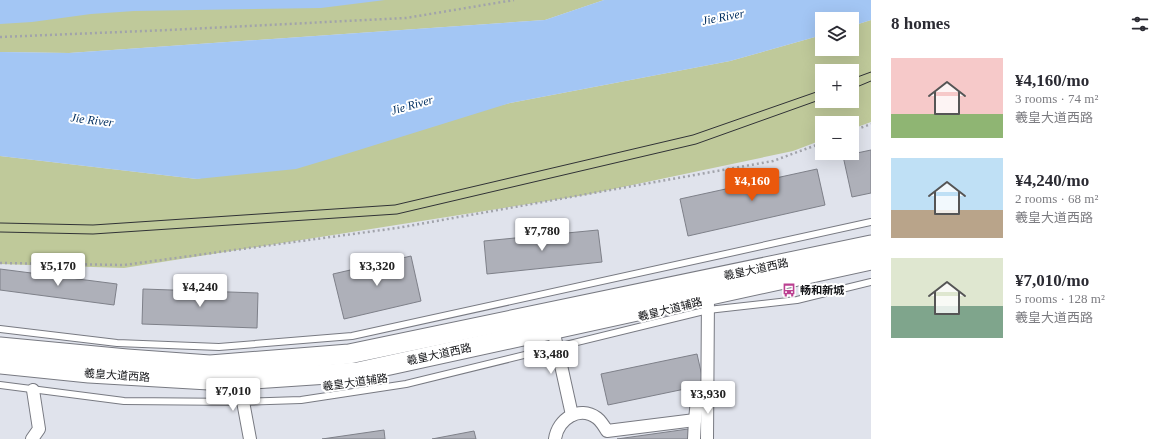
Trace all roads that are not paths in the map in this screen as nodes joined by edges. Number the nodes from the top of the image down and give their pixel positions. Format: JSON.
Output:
{"nodes":[{"id":1,"x":871,"y":222,"type":"edge"},
{"id":2,"x":871,"y":245,"type":"edge"},
{"id":3,"x":871,"y":260,"type":"edge"},
{"id":4,"x":871,"y":282,"type":"edge"},
{"id":5,"x":708,"y":303,"type":"junction"},
{"id":6,"x":0,"y":329,"type":"edge"},
{"id":7,"x":555,"y":338,"type":"junction"},
{"id":8,"x":0,"y":347,"type":"edge"},
{"id":9,"x":0,"y":364,"type":"edge"},
{"id":10,"x":239,"y":380,"type":"junction"},
{"id":11,"x":0,"y":385,"type":"edge"},
{"id":12,"x":698,"y":389,"type":"dead end"},
{"id":13,"x":33,"y":390,"type":"junction"},
{"id":14,"x":243,"y":402,"type":"junction"},
{"id":15,"x":572,"y":415,"type":"junction"},
{"id":16,"x":695,"y":420,"type":"junction"},
{"id":17,"x":32,"y":439,"type":"edge"},
{"id":18,"x":250,"y":439,"type":"edge"},
{"id":19,"x":555,"y":439,"type":"edge"},
{"id":20,"x":694,"y":439,"type":"edge"},
{"id":21,"x":707,"y":439,"type":"edge"}],
"edges":[{"from":1,"to":6,"type":"lane"},
{"from":2,"to":8,"type":"main road","name":"羲皇大道西路"},
{"from":3,"to":5,"type":"main road","name":"羲皇大道西路"},
{"from":4,"to":5,"type":"lane","name":"羲皇大道辅路"},
{"from":5,"to":7,"type":"main road","name":"羲皇大道西路"},
{"from":5,"to":21,"type":"street"},
{"from":7,"to":10,"type":"main road","name":"羲皇大道西路"},
{"from":7,"to":14,"type":"lane","name":"羲皇大道辅路"},
{"from":7,"to":15,"type":"street"},
{"from":9,"to":10,"type":"main road","name":"羲皇大道西路"},
{"from":10,"to":14,"type":"street"},
{"from":11,"to":13,"type":"lane","name":"羲皇大道辅路"},
{"from":12,"to":16,"type":"street"},
{"from":13,"to":14,"type":"lane","name":"羲皇大道辅路"},
{"from":13,"to":17,"type":"street"},
{"from":14,"to":18,"type":"street"},
{"from":15,"to":16,"type":"street"},
{"from":15,"to":19,"type":"street"},
{"from":16,"to":20,"type":"street"}]}
